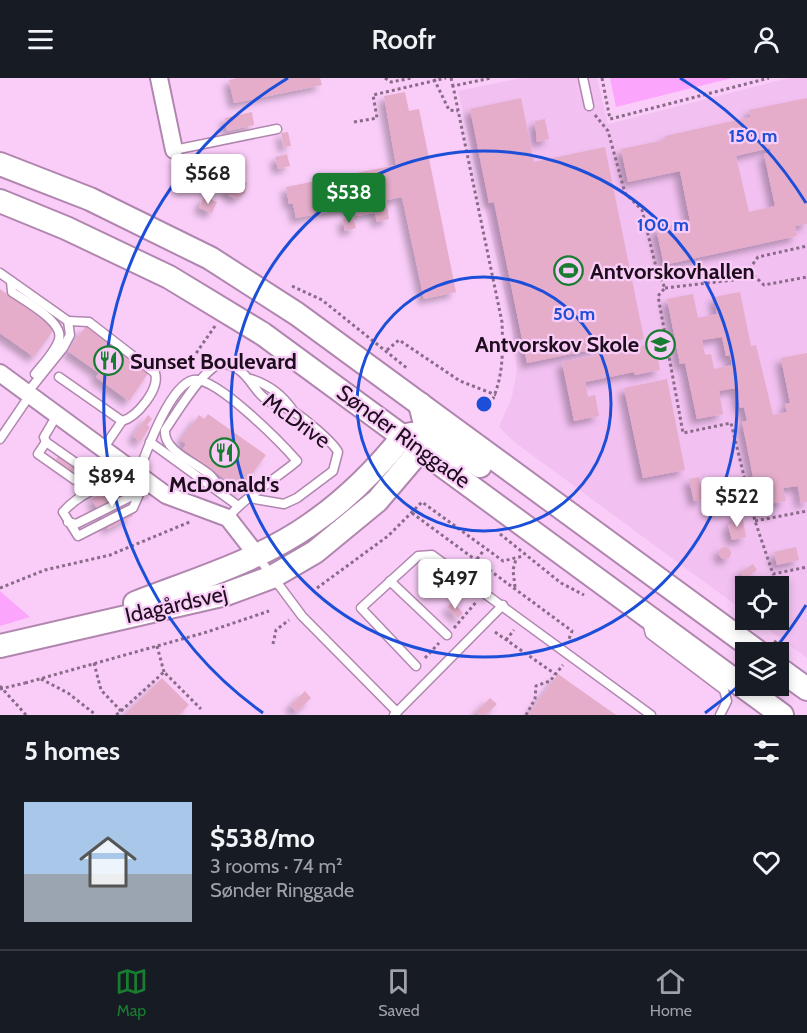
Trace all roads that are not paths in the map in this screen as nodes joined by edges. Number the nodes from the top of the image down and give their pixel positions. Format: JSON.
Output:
{"nodes":[{"id":1,"x":159,"y":78,"type":"edge"},
{"id":2,"x":583,"y":78,"type":"edge"},
{"id":3,"x":589,"y":106,"type":"road end"},
{"id":4,"x":277,"y":129,"type":"dead end"},
{"id":5,"x":174,"y":150,"type":"joint"},
{"id":6,"x":0,"y":164,"type":"edge"},
{"id":7,"x":0,"y":201,"type":"edge"},
{"id":8,"x":0,"y":273,"type":"edge"},
{"id":9,"x":11,"y":281,"type":"junction"},
{"id":10,"x":68,"y":321,"type":"junction"},
{"id":11,"x":0,"y":373,"type":"edge"},
{"id":12,"x":58,"y":376,"type":"dead end"},
{"id":13,"x":196,"y":381,"type":"junction"},
{"id":14,"x":31,"y":391,"type":"junction"},
{"id":15,"x":420,"y":404,"type":"junction"},
{"id":16,"x":57,"y":415,"type":"junction"},
{"id":17,"x":122,"y":421,"type":"junction"},
{"id":18,"x":417,"y":439,"type":"junction"},
{"id":19,"x":0,"y":440,"type":"edge"},
{"id":20,"x":46,"y":442,"type":"junction"},
{"id":21,"x":150,"y":442,"type":"junction"},
{"id":22,"x":108,"y":453,"type":"junction"},
{"id":23,"x":88,"y":472,"type":"junction"},
{"id":24,"x":138,"y":474,"type":"junction"},
{"id":25,"x":147,"y":489,"type":"junction"},
{"id":26,"x":222,"y":493,"type":"junction"},
{"id":27,"x":239,"y":506,"type":"junction"},
{"id":28,"x":68,"y":522,"type":"junction"},
{"id":29,"x":256,"y":554,"type":"junction"},
{"id":30,"x":272,"y":577,"type":"junction"},
{"id":31,"x":390,"y":581,"type":"junction"},
{"id":32,"x":687,"y":601,"type":"junction"},
{"id":33,"x":503,"y":605,"type":"junction"},
{"id":34,"x":645,"y":613,"type":"junction"},
{"id":35,"x":79,"y":626,"type":"junction"},
{"id":36,"x":447,"y":635,"type":"dead end"},
{"id":37,"x":744,"y":642,"type":"edge"},
{"id":38,"x":4,"y":645,"type":"edge"},
{"id":39,"x":416,"y":666,"type":"dead end"},
{"id":40,"x":789,"y":676,"type":"edge"},
{"id":41,"x":807,"y":689,"type":"edge"},
{"id":42,"x":396,"y":714,"type":"edge"},
{"id":43,"x":651,"y":715,"type":"edge"},
{"id":44,"x":720,"y":715,"type":"edge"},
{"id":45,"x":782,"y":715,"type":"edge"}],
"edges":[{"from":1,"to":5,"type":"street"},
{"from":2,"to":3,"type":"lane"},
{"from":4,"to":5,"type":"lane"},
{"from":6,"to":15,"type":"main road","name":"Sønder Ringgade"},
{"from":7,"to":18,"type":"main road","name":"Sønder Ringgade"},
{"from":8,"to":9,"type":"lane"},
{"from":9,"to":10,"type":"lane"},
{"from":9,"to":14,"type":"lane"},
{"from":10,"to":14,"type":"lane"},
{"from":10,"to":17,"type":"lane"},
{"from":11,"to":14,"type":"street"},
{"from":12,"to":17,"type":"lane"},
{"from":13,"to":21,"type":"lane"},
{"from":13,"to":26,"type":"lane","name":"McDrive"},
{"from":13,"to":27,"type":"lane"},
{"from":13,"to":27,"type":"lane","name":"McDrive"},
{"from":14,"to":16,"type":"street"},
{"from":14,"to":19,"type":"lane"},
{"from":15,"to":18,"type":"main road"},
{"from":15,"to":32,"type":"main road","name":"Sønder Ringgade"},
{"from":16,"to":20,"type":"lane"},
{"from":16,"to":22,"type":"street"},
{"from":17,"to":22,"type":"lane"},
{"from":18,"to":29,"type":"main road","name":"Idagårdsvej"},
{"from":18,"to":30,"type":"main road","name":"Idagårdsvej"},
{"from":18,"to":32,"type":"main road"},
{"from":18,"to":34,"type":"main road","name":"Sønder Ringgade"},
{"from":20,"to":23,"type":"lane"},
{"from":20,"to":23,"type":"lane"},
{"from":21,"to":24,"type":"lane"},
{"from":21,"to":26,"type":"lane"},
{"from":22,"to":23,"type":"lane"},
{"from":22,"to":24,"type":"street"},
{"from":24,"to":25,"type":"street"},
{"from":24,"to":28,"type":"lane"},
{"from":25,"to":27,"type":"street"},
{"from":25,"to":28,"type":"lane"},
{"from":25,"to":28,"type":"lane"},
{"from":26,"to":27,"type":"lane"},
{"from":27,"to":29,"type":"street"},
{"from":29,"to":30,"type":"lane"},
{"from":29,"to":35,"type":"main road","name":"Idagårdsvej"},
{"from":30,"to":35,"type":"main road","name":"Idagårdsvej"},
{"from":30,"to":42,"type":"lane"},
{"from":31,"to":33,"type":"lane"},
{"from":31,"to":36,"type":"lane"},
{"from":31,"to":39,"type":"lane"},
{"from":32,"to":37,"type":"main road","name":"Sønder Ringgade"},
{"from":33,"to":42,"type":"lane"},
{"from":33,"to":43,"type":"lane"},
{"from":34,"to":44,"type":"lane"},
{"from":34,"to":45,"type":"main road","name":"Sønder Ringgade"},
{"from":35,"to":38,"type":"main road","name":"Idagårdsvej"},
{"from":40,"to":41,"type":"main road"}]}
